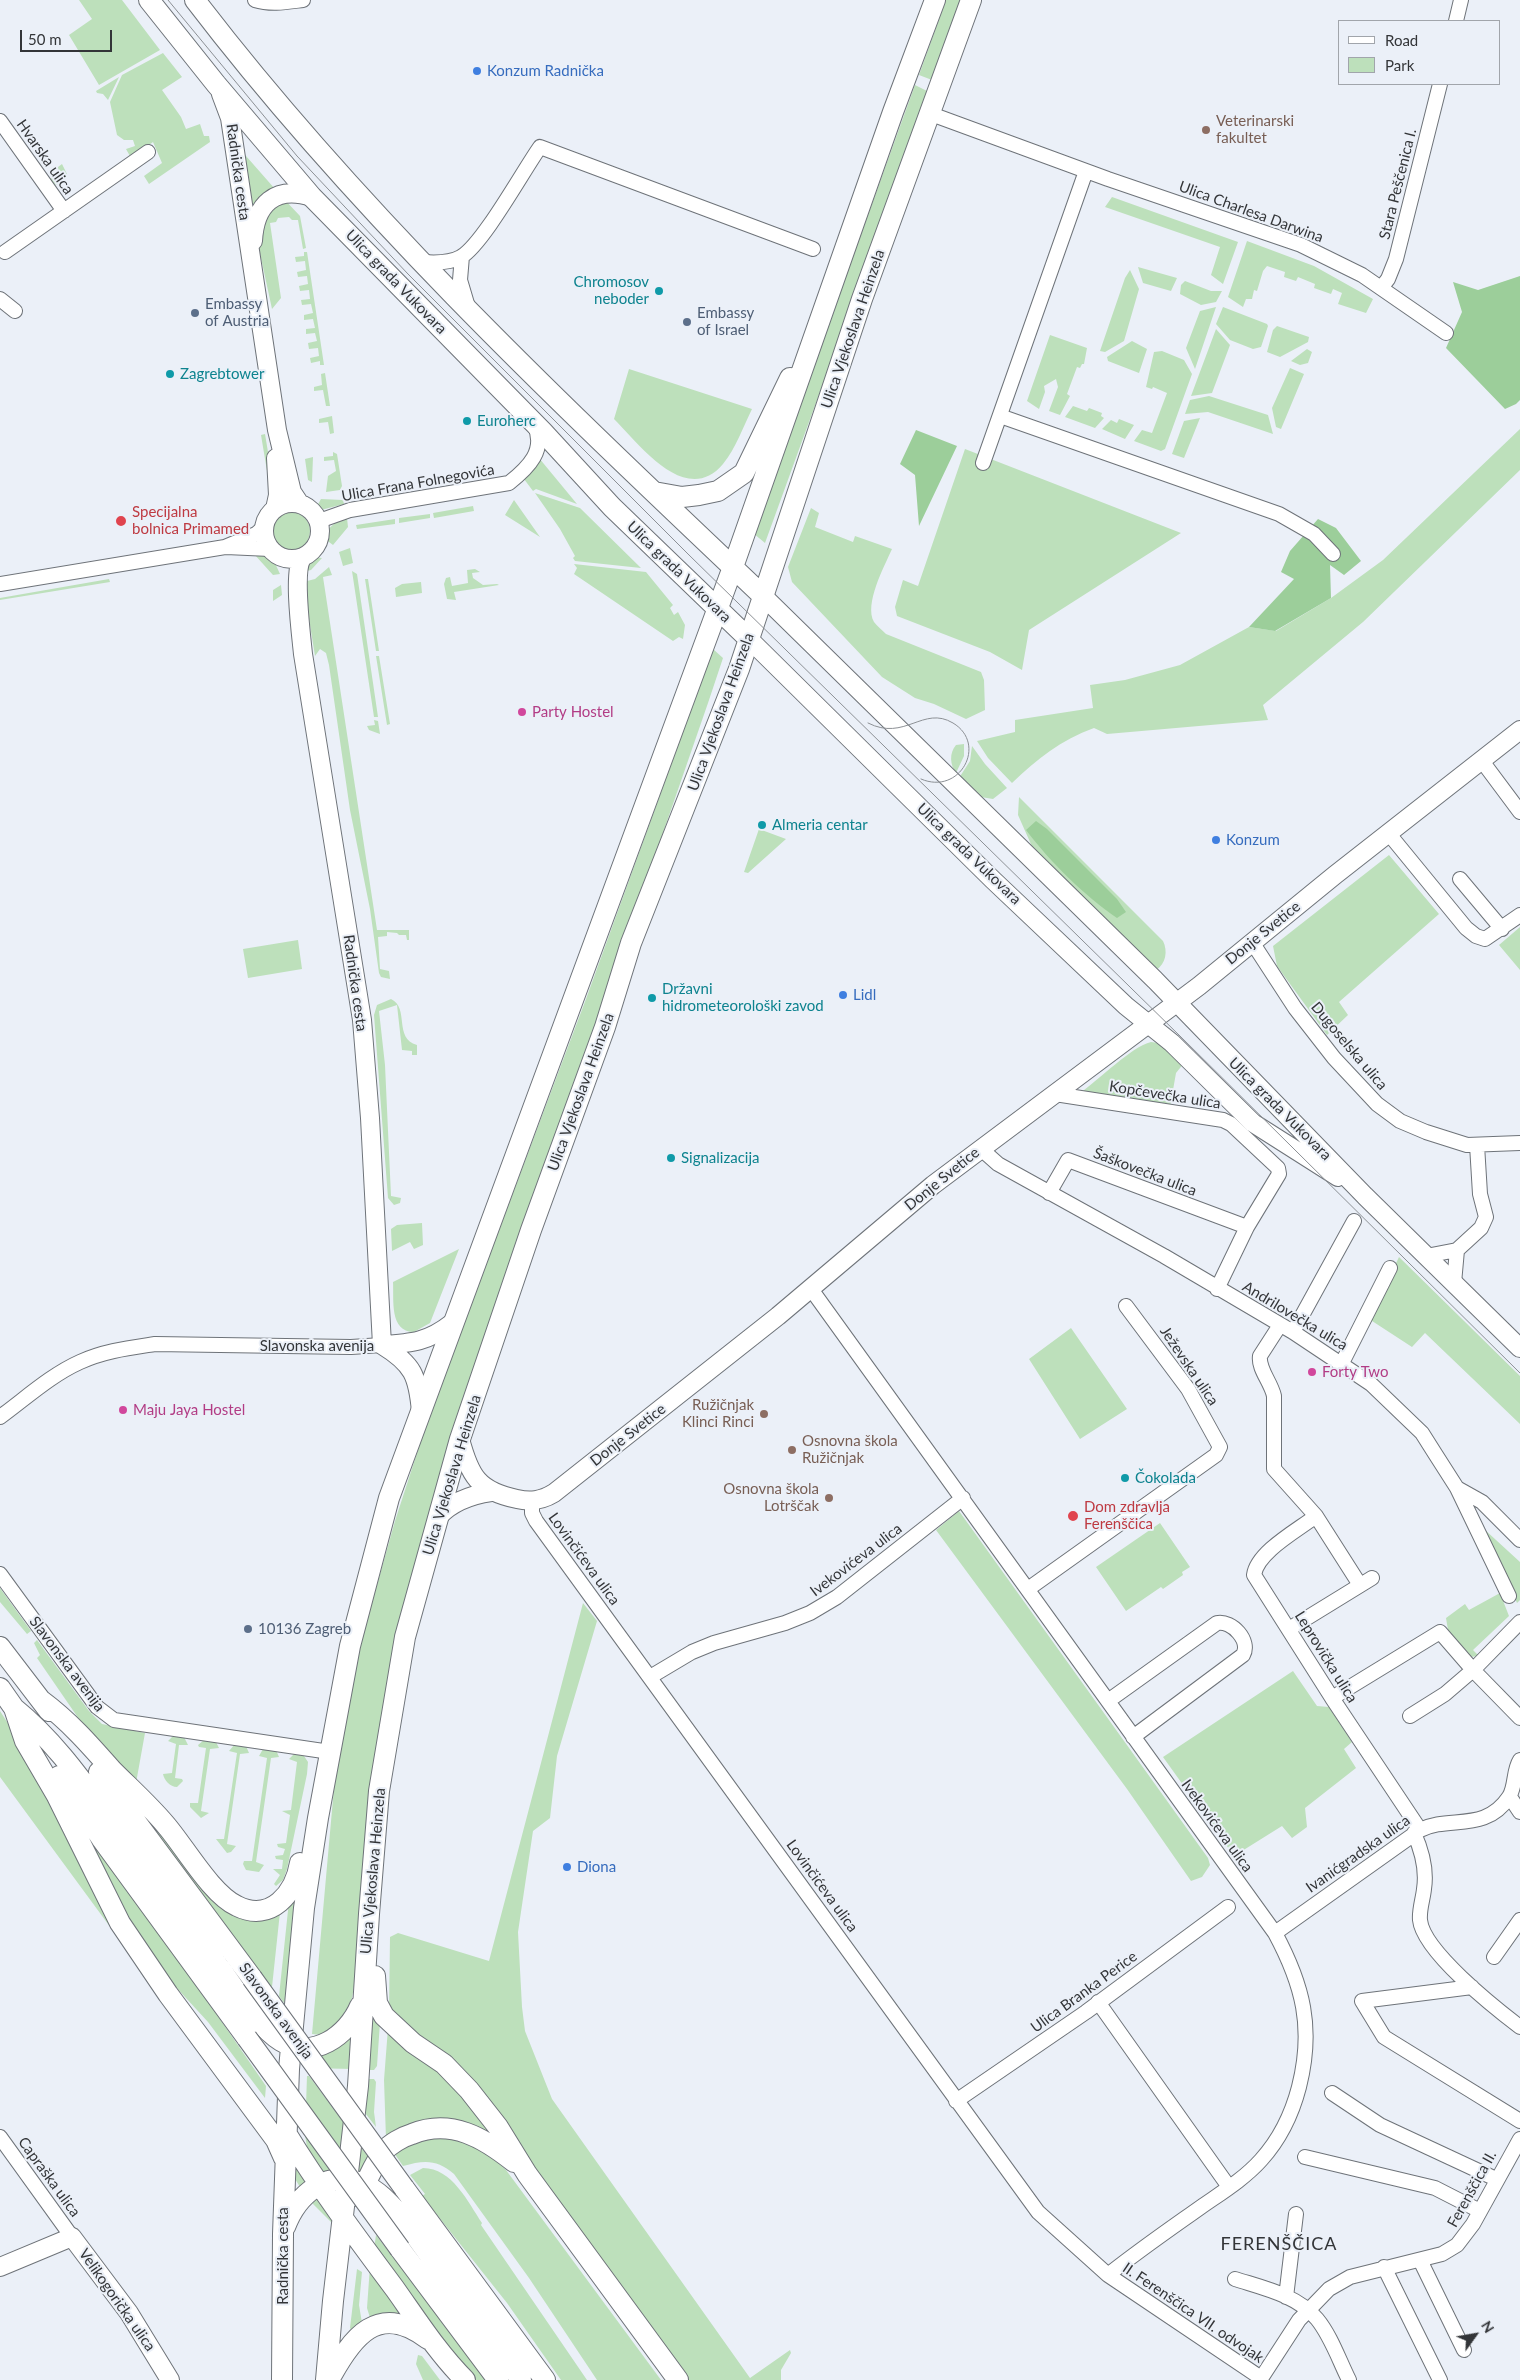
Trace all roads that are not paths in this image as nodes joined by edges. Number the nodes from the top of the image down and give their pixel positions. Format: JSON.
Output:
{"nodes":[{"id":1,"x":149,"y":0,"type":"edge"},
{"id":2,"x":195,"y":0,"type":"edge"},
{"id":3,"x":256,"y":0,"type":"edge"},
{"id":4,"x":303,"y":0,"type":"edge"},
{"id":5,"x":935,"y":0,"type":"edge"},
{"id":6,"x":971,"y":0,"type":"edge"},
{"id":7,"x":1461,"y":0,"type":"edge"},
{"id":8,"x":1456,"y":20,"type":"edge"},
{"id":9,"x":216,"y":84,"type":"junction"},
{"id":10,"x":1440,"y":85,"type":"edge"},
{"id":11,"x":931,"y":114,"type":"junction"},
{"id":12,"x":0,"y":122,"type":"edge"},
{"id":13,"x":148,"y":152,"type":"dead end"},
{"id":14,"x":1086,"y":172,"type":"junction"},
{"id":15,"x":312,"y":196,"type":"junction"},
{"id":16,"x":64,"y":211,"type":"junction"},
{"id":17,"x":813,"y":249,"type":"dead end"},
{"id":18,"x":5,"y":252,"type":"dead end"},
{"id":19,"x":462,"y":256,"type":"junction"},
{"id":20,"x":253,"y":262,"type":"junction"},
{"id":21,"x":423,"y":262,"type":"junction"},
{"id":22,"x":1381,"y":288,"type":"junction"},
{"id":23,"x":0,"y":299,"type":"edge"},
{"id":24,"x":468,"y":308,"type":"junction"},
{"id":25,"x":14,"y":311,"type":"dead end"},
{"id":26,"x":1446,"y":333,"type":"dead end"},
{"id":27,"x":810,"y":350,"type":"junction"},
{"id":28,"x":1000,"y":416,"type":"junction"},
{"id":29,"x":532,"y":421,"type":"junction"},
{"id":30,"x":277,"y":430,"type":"junction"},
{"id":31,"x":983,"y":463,"type":"dead end"},
{"id":32,"x":654,"y":492,"type":"junction"},
{"id":33,"x":300,"y":504,"type":"junction"},
{"id":34,"x":275,"y":509,"type":"junction"},
{"id":35,"x":318,"y":521,"type":"junction"},
{"id":36,"x":264,"y":527,"type":"junction"},
{"id":37,"x":225,"y":547,"type":"junction"},
{"id":38,"x":274,"y":552,"type":"junction"},
{"id":39,"x":1333,"y":554,"type":"dead end"},
{"id":40,"x":302,"y":558,"type":"junction"},
{"id":41,"x":733,"y":567,"type":"junction"},
{"id":42,"x":0,"y":584,"type":"edge"},
{"id":43,"x":762,"y":595,"type":"junction"},
{"id":44,"x":717,"y":609,"type":"junction"},
{"id":45,"x":299,"y":623,"type":"junction"},
{"id":46,"x":748,"y":638,"type":"junction"},
{"id":47,"x":1520,"y":730,"type":"edge"},
{"id":48,"x":1482,"y":762,"type":"junction"},
{"id":49,"x":1520,"y":812,"type":"edge"},
{"id":50,"x":1388,"y":834,"type":"junction"},
{"id":51,"x":1460,"y":879,"type":"dead end"},
{"id":52,"x":1520,"y":915,"type":"edge"},
{"id":53,"x":1502,"y":929,"type":"junction"},
{"id":54,"x":1252,"y":942,"type":"junction"},
{"id":55,"x":1175,"y":1003,"type":"junction"},
{"id":56,"x":1148,"y":1024,"type":"junction"},
{"id":57,"x":1055,"y":1094,"type":"junction"},
{"id":58,"x":1520,"y":1143,"type":"edge"},
{"id":59,"x":1477,"y":1145,"type":"junction"},
{"id":60,"x":980,"y":1148,"type":"junction"},
{"id":61,"x":1049,"y":1193,"type":"junction"},
{"id":62,"x":1365,"y":1196,"type":"junction"},
{"id":63,"x":1354,"y":1221,"type":"dead end"},
{"id":64,"x":1247,"y":1227,"type":"junction"},
{"id":65,"x":1458,"y":1250,"type":"junction"},
{"id":66,"x":1426,"y":1256,"type":"junction"},
{"id":67,"x":1390,"y":1268,"type":"dead end"},
{"id":68,"x":1454,"y":1284,"type":"junction"},
{"id":69,"x":811,"y":1289,"type":"junction"},
{"id":70,"x":1217,"y":1289,"type":"junction"},
{"id":71,"x":1126,"y":1306,"type":"dead end"},
{"id":72,"x":452,"y":1323,"type":"junction"},
{"id":73,"x":1280,"y":1325,"type":"junction"},
{"id":74,"x":1293,"y":1332,"type":"junction"},
{"id":75,"x":382,"y":1345,"type":"junction"},
{"id":76,"x":1520,"y":1348,"type":"edge"},
{"id":77,"x":1342,"y":1364,"type":"junction"},
{"id":78,"x":421,"y":1413,"type":"junction"},
{"id":79,"x":0,"y":1417,"type":"edge"},
{"id":80,"x":460,"y":1440,"type":"junction"},
{"id":81,"x":1457,"y":1488,"type":"junction"},
{"id":82,"x":491,"y":1492,"type":"junction"},
{"id":83,"x":963,"y":1498,"type":"junction"},
{"id":84,"x":532,"y":1501,"type":"junction"},
{"id":85,"x":439,"y":1516,"type":"junction"},
{"id":86,"x":1316,"y":1516,"type":"junction"},
{"id":87,"x":1520,"y":1540,"type":"edge"},
{"id":88,"x":0,"y":1574,"type":"edge"},
{"id":89,"x":1028,"y":1589,"type":"junction"},
{"id":90,"x":1509,"y":1596,"type":"dead end"},
{"id":91,"x":1520,"y":1622,"type":"edge"},
{"id":92,"x":1289,"y":1629,"type":"junction"},
{"id":93,"x":0,"y":1647,"type":"edge"},
{"id":94,"x":1473,"y":1670,"type":"junction"},
{"id":95,"x":650,"y":1676,"type":"junction"},
{"id":96,"x":0,"y":1688,"type":"edge"},
{"id":97,"x":1332,"y":1698,"type":"junction"},
{"id":98,"x":1108,"y":1700,"type":"junction"},
{"id":99,"x":42,"y":1701,"type":"junction"},
{"id":100,"x":14,"y":1708,"type":"junction"},
{"id":101,"x":1410,"y":1716,"type":"dead end"},
{"id":102,"x":1520,"y":1718,"type":"edge"},
{"id":103,"x":1133,"y":1737,"type":"junction"},
{"id":104,"x":330,"y":1752,"type":"junction"},
{"id":105,"x":1520,"y":1760,"type":"edge"},
{"id":106,"x":1510,"y":1797,"type":"junction"},
{"id":107,"x":1520,"y":1812,"type":"edge"},
{"id":108,"x":318,"y":1818,"type":"junction"},
{"id":109,"x":1417,"y":1832,"type":"junction"},
{"id":110,"x":1228,"y":1907,"type":"dead end"},
{"id":111,"x":369,"y":1914,"type":"junction"},
{"id":112,"x":1520,"y":1920,"type":"edge"},
{"id":113,"x":1275,"y":1933,"type":"junction"},
{"id":114,"x":1494,"y":1957,"type":"dead end"},
{"id":115,"x":1472,"y":1986,"type":"junction"},
{"id":116,"x":364,"y":1990,"type":"junction"},
{"id":117,"x":1098,"y":2002,"type":"junction"},
{"id":118,"x":1520,"y":2027,"type":"edge"},
{"id":119,"x":291,"y":2046,"type":"junction"},
{"id":120,"x":1332,"y":2093,"type":"dead end"},
{"id":121,"x":956,"y":2101,"type":"junction"},
{"id":122,"x":1520,"y":2120,"type":"edge"},
{"id":123,"x":286,"y":2133,"type":"junction"},
{"id":124,"x":0,"y":2137,"type":"edge"},
{"id":125,"x":1520,"y":2138,"type":"edge"},
{"id":126,"x":1305,"y":2156,"type":"dead end"},
{"id":127,"x":285,"y":2163,"type":"junction"},
{"id":128,"x":527,"y":2174,"type":"junction"},
{"id":129,"x":1496,"y":2179,"type":"junction"},
{"id":130,"x":357,"y":2182,"type":"junction"},
{"id":131,"x":318,"y":2184,"type":"junction"},
{"id":132,"x":1230,"y":2187,"type":"junction"},
{"id":133,"x":1480,"y":2211,"type":"junction"},
{"id":134,"x":1296,"y":2214,"type":"dead end"},
{"id":135,"x":344,"y":2215,"type":"junction"},
{"id":136,"x":283,"y":2234,"type":"junction"},
{"id":137,"x":72,"y":2237,"type":"junction"},
{"id":138,"x":1420,"y":2260,"type":"junction"},
{"id":139,"x":0,"y":2267,"type":"edge"},
{"id":140,"x":1384,"y":2267,"type":"junction"},
{"id":141,"x":1108,"y":2275,"type":"junction"},
{"id":142,"x":1235,"y":2279,"type":"dead end"},
{"id":143,"x":1286,"y":2297,"type":"junction"},
{"id":144,"x":1308,"y":2310,"type":"junction"},
{"id":145,"x":438,"y":2348,"type":"junction"},
{"id":146,"x":1464,"y":2350,"type":"dead end"},
{"id":147,"x":662,"y":2360,"type":"junction"},
{"id":148,"x":532,"y":2361,"type":"junction"},
{"id":149,"x":1260,"y":2379,"type":"edge"},
{"id":150,"x":170,"y":2380,"type":"edge"},
{"id":151,"x":282,"y":2380,"type":"edge"},
{"id":152,"x":328,"y":2380,"type":"edge"},
{"id":153,"x":464,"y":2380,"type":"edge"},
{"id":154,"x":498,"y":2380,"type":"edge"},
{"id":155,"x":521,"y":2380,"type":"edge"},
{"id":156,"x":545,"y":2380,"type":"edge"},
{"id":157,"x":555,"y":2380,"type":"edge"},
{"id":158,"x":670,"y":2380,"type":"edge"},
{"id":159,"x":678,"y":2380,"type":"edge"},
{"id":160,"x":1349,"y":2380,"type":"edge"},
{"id":161,"x":1440,"y":2380,"type":"edge"}],
"edges":[{"from":1,"to":9,"type":"main road","name":"Ulica grada Vukovara"},
{"from":2,"to":21,"type":"main road","name":"Ulica grada Vukovara"},
{"from":3,"to":4,"type":"street"},
{"from":5,"to":27,"type":"main road"},
{"from":6,"to":11,"type":"main road","name":"Ulica Vjekoslava Heinzela"},
{"from":7,"to":8,"type":"street"},
{"from":9,"to":15,"type":"main road","name":"Ulica grada Vukovara"},
{"from":9,"to":20,"type":"street","name":"Radnička cesta"},
{"from":10,"to":22,"type":"street","name":"Stara Peščenica I."},
{"from":11,"to":14,"type":"street","name":"Ulica Charlesa Darwina"},
{"from":11,"to":43,"type":"main road","name":"Ulica Vjekoslava Heinzela"},
{"from":12,"to":16,"type":"street","name":"Hvarska ulica"},
{"from":13,"to":16,"type":"street","name":"Hvarska ulica"},
{"from":14,"to":22,"type":"street","name":"Ulica Charlesa Darwina"},
{"from":14,"to":28,"type":"street"},
{"from":15,"to":20,"type":"street","name":"Radnička cesta"},
{"from":15,"to":29,"type":"main road","name":"Ulica grada Vukovara"},
{"from":16,"to":18,"type":"street","name":"Hvarska ulica"},
{"from":17,"to":19,"type":"street"},
{"from":19,"to":21,"type":"street"},
{"from":19,"to":24,"type":"street","name":"Ulica grada Vukovara"},
{"from":20,"to":30,"type":"street","name":"Radnička cesta"},
{"from":21,"to":24,"type":"main road","name":"Ulica grada Vukovara"},
{"from":22,"to":26,"type":"street","name":"Ulica Charlesa Darwina"},
{"from":23,"to":25,"type":"street"},
{"from":24,"to":32,"type":"main road","name":"Ulica grada Vukovara"},
{"from":27,"to":32,"type":"main road"},
{"from":27,"to":41,"type":"main road"},
{"from":28,"to":31,"type":"street"},
{"from":28,"to":39,"type":"street"},
{"from":29,"to":35,"type":"street","name":"Ulica Frana Folnegovića"},
{"from":29,"to":44,"type":"main road","name":"Ulica grada Vukovara"},
{"from":30,"to":33,"type":"street","name":"Radnička cesta"},
{"from":30,"to":34,"type":"street","name":"Radnička cesta"},
{"from":32,"to":41,"type":"main road","name":"Ulica grada Vukovara"},
{"from":33,"to":34,"type":"street"},
{"from":33,"to":35,"type":"street"},
{"from":34,"to":36,"type":"street"},
{"from":35,"to":40,"type":"street"},
{"from":36,"to":37,"type":"street"},
{"from":36,"to":38,"type":"street"},
{"from":37,"to":38,"type":"street"},
{"from":37,"to":42,"type":"street"},
{"from":38,"to":40,"type":"street"},
{"from":38,"to":45,"type":"street","name":"Radnička cesta"},
{"from":40,"to":45,"type":"street","name":"Radnička cesta"},
{"from":41,"to":43,"type":"main road","name":"Ulica grada Vukovara"},
{"from":41,"to":44,"type":"main road"},
{"from":43,"to":46,"type":"main road","name":"Ulica Vjekoslava Heinzela"},
{"from":43,"to":55,"type":"street","name":"Ulica grada Vukovara"},
{"from":44,"to":46,"type":"main road","name":"Ulica grada Vukovara"},
{"from":44,"to":72,"type":"main road"},
{"from":45,"to":75,"type":"street","name":"Radnička cesta"},
{"from":46,"to":56,"type":"street","name":"Ulica grada Vukovara"},
{"from":46,"to":80,"type":"main road","name":"Ulica Vjekoslava Heinzela"},
{"from":47,"to":48,"type":"street","name":"Donje Svetice"},
{"from":48,"to":49,"type":"street"},
{"from":48,"to":50,"type":"street","name":"Donje Svetice"},
{"from":50,"to":53,"type":"street"},
{"from":50,"to":54,"type":"street","name":"Donje Svetice"},
{"from":51,"to":53,"type":"street"},
{"from":52,"to":53,"type":"street"},
{"from":54,"to":55,"type":"street","name":"Donje Svetice"},
{"from":54,"to":59,"type":"street","name":"Dugoselska ulica"},
{"from":55,"to":56,"type":"street","name":"Donje Svetice"},
{"from":55,"to":62,"type":"street","name":"Ulica grada Vukovara"},
{"from":56,"to":57,"type":"street","name":"Donje Svetice"},
{"from":56,"to":62,"type":"street","name":"Ulica grada Vukovara"},
{"from":57,"to":60,"type":"street","name":"Donje Svetice"},
{"from":57,"to":64,"type":"street","name":"Kopčevečka ulica"},
{"from":58,"to":59,"type":"street","name":"Dugoselska ulica"},
{"from":59,"to":65,"type":"street"},
{"from":60,"to":61,"type":"street","name":"Andrilovečka ulica"},
{"from":60,"to":69,"type":"street","name":"Donje Svetice"},
{"from":61,"to":64,"type":"street","name":"Šaškovečka ulica"},
{"from":61,"to":70,"type":"street","name":"Andrilovečka ulica"},
{"from":62,"to":66,"type":"street","name":"Ulica grada Vukovara"},
{"from":63,"to":74,"type":"street"},
{"from":64,"to":70,"type":"street"},
{"from":65,"to":66,"type":"street"},
{"from":65,"to":68,"type":"street"},
{"from":66,"to":68,"type":"street","name":"Ulica grada Vukovara"},
{"from":67,"to":77,"type":"street"},
{"from":68,"to":76,"type":"street","name":"Ulica grada Vukovara"},
{"from":69,"to":83,"type":"street","name":"Ivekovićeva ulica"},
{"from":69,"to":84,"type":"street","name":"Donje Svetice"},
{"from":70,"to":73,"type":"street","name":"Andrilovečka ulica"},
{"from":71,"to":89,"type":"street","name":"Ježevska ulica"},
{"from":72,"to":75,"type":"street"},
{"from":72,"to":78,"type":"main road"},
{"from":73,"to":74,"type":"street","name":"Andrilovečka ulica"},
{"from":73,"to":86,"type":"street"},
{"from":74,"to":77,"type":"street","name":"Andrilovečka ulica"},
{"from":75,"to":78,"type":"street"},
{"from":75,"to":79,"type":"street","name":"Slavonska avenija"},
{"from":77,"to":81,"type":"street","name":"Andrilovečka ulica"},
{"from":78,"to":104,"type":"main road"},
{"from":80,"to":82,"type":"street"},
{"from":80,"to":85,"type":"main road","name":"Ulica Vjekoslava Heinzela"},
{"from":81,"to":87,"type":"street"},
{"from":81,"to":90,"type":"street","name":"Andrilovečka ulica"},
{"from":82,"to":84,"type":"street"},
{"from":82,"to":85,"type":"street"},
{"from":83,"to":89,"type":"street","name":"Ivekovićeva ulica"},
{"from":83,"to":95,"type":"street","name":"Ivekovićeva ulica"},
{"from":84,"to":95,"type":"street","name":"Lovinčićeva ulica"},
{"from":85,"to":111,"type":"main road","name":"Ulica Vjekoslava Heinzela"},
{"from":86,"to":92,"type":"street","name":"Leprovička ulica"},
{"from":86,"to":92,"type":"street"},
{"from":88,"to":104,"type":"street","name":"Slavonska avenija"},
{"from":89,"to":98,"type":"street","name":"Ivekovićeva ulica"},
{"from":91,"to":94,"type":"street"},
{"from":92,"to":97,"type":"street","name":"Leprovička ulica"},
{"from":93,"to":99,"type":"main road","name":"Slavonska avenija"},
{"from":94,"to":97,"type":"street"},
{"from":94,"to":101,"type":"street"},
{"from":94,"to":102,"type":"street"},
{"from":95,"to":121,"type":"street","name":"Lovinčićeva ulica"},
{"from":96,"to":100,"type":"main road"},
{"from":97,"to":109,"type":"street","name":"Leprovička ulica"},
{"from":98,"to":103,"type":"street","name":"Ivekovićeva ulica"},
{"from":98,"to":103,"type":"street"},
{"from":99,"to":108,"type":"main road"},
{"from":99,"to":148,"type":"main road","name":"Slavonska avenija","bridge":true},
{"from":100,"to":119,"type":"main road"},
{"from":100,"to":127,"type":"main road"},
{"from":100,"to":154,"type":"main road","bridge":true},
{"from":103,"to":113,"type":"street","name":"Ivekovićeva ulica"},
{"from":104,"to":108,"type":"main road"},
{"from":105,"to":106,"type":"street"},
{"from":106,"to":107,"type":"street"},
{"from":106,"to":109,"type":"street","name":"Ivanićgradska ulica"},
{"from":108,"to":119,"type":"main road"},
{"from":109,"to":113,"type":"street","name":"Ivanićgradska ulica"},
{"from":109,"to":115,"type":"street","name":"Leprovička ulica"},
{"from":110,"to":117,"type":"street","name":"Ulica Branka Perice"},
{"from":111,"to":116,"type":"main road","name":"Ulica Vjekoslava Heinzela"},
{"from":111,"to":128,"type":"main road"},
{"from":112,"to":114,"type":"street"},
{"from":113,"to":132,"type":"street","name":"Ivekovićeva ulica"},
{"from":115,"to":118,"type":"street","name":"Leprovička ulica"},
{"from":115,"to":122,"type":"street"},
{"from":116,"to":119,"type":"main road"},
{"from":116,"to":130,"type":"main road","name":"Ulica Vjekoslava Heinzela"},
{"from":117,"to":121,"type":"street","name":"Ulica Branka Perice"},
{"from":117,"to":132,"type":"street"},
{"from":119,"to":123,"type":"main road"},
{"from":120,"to":129,"type":"street"},
{"from":121,"to":141,"type":"street","name":"Lovinčićeva ulica"},
{"from":123,"to":127,"type":"main road","name":"Radnička cesta"},
{"from":123,"to":131,"type":"main road"},
{"from":124,"to":137,"type":"street","name":"Capraška ulica"},
{"from":125,"to":129,"type":"street","name":"Ferenščica II."},
{"from":126,"to":133,"type":"street"},
{"from":127,"to":136,"type":"main road","name":"Radnička cesta"},
{"from":128,"to":130,"type":"main road"},
{"from":128,"to":147,"type":"main road"},
{"from":129,"to":133,"type":"street","name":"Ferenščica II."},
{"from":130,"to":131,"type":"main road"},
{"from":130,"to":135,"type":"main road"},
{"from":130,"to":155,"type":"main road"},
{"from":131,"to":135,"type":"main road"},
{"from":131,"to":136,"type":"main road"},
{"from":132,"to":141,"type":"street","name":"Ivekovićeva ulica"},
{"from":133,"to":138,"type":"street","name":"Ferenščica II."},
{"from":134,"to":143,"type":"street"},
{"from":135,"to":145,"type":"main road"},
{"from":135,"to":152,"type":"main road"},
{"from":136,"to":151,"type":"main road","name":"Radnička cesta"},
{"from":137,"to":139,"type":"street","name":"Velikogorička ulica"},
{"from":137,"to":150,"type":"street","name":"Velikogorička ulica"},
{"from":138,"to":140,"type":"street","name":"Ferenščica II."},
{"from":138,"to":146,"type":"street"},
{"from":140,"to":144,"type":"street","name":"Ferenščica II."},
{"from":140,"to":161,"type":"street"},
{"from":141,"to":149,"type":"street","name":"II. Ferenščica VII. odvojak"},
{"from":142,"to":143,"type":"street"},
{"from":143,"to":144,"type":"street"},
{"from":144,"to":149,"type":"street","name":"Ferenščica II."},
{"from":144,"to":160,"type":"street"},
{"from":145,"to":152,"type":"main road"},
{"from":145,"to":153,"type":"main road"},
{"from":147,"to":158,"type":"main road"},
{"from":147,"to":159,"type":"main road"},
{"from":148,"to":156,"type":"main road","name":"Slavonska avenija"},
{"from":148,"to":157,"type":"main road"}]}
